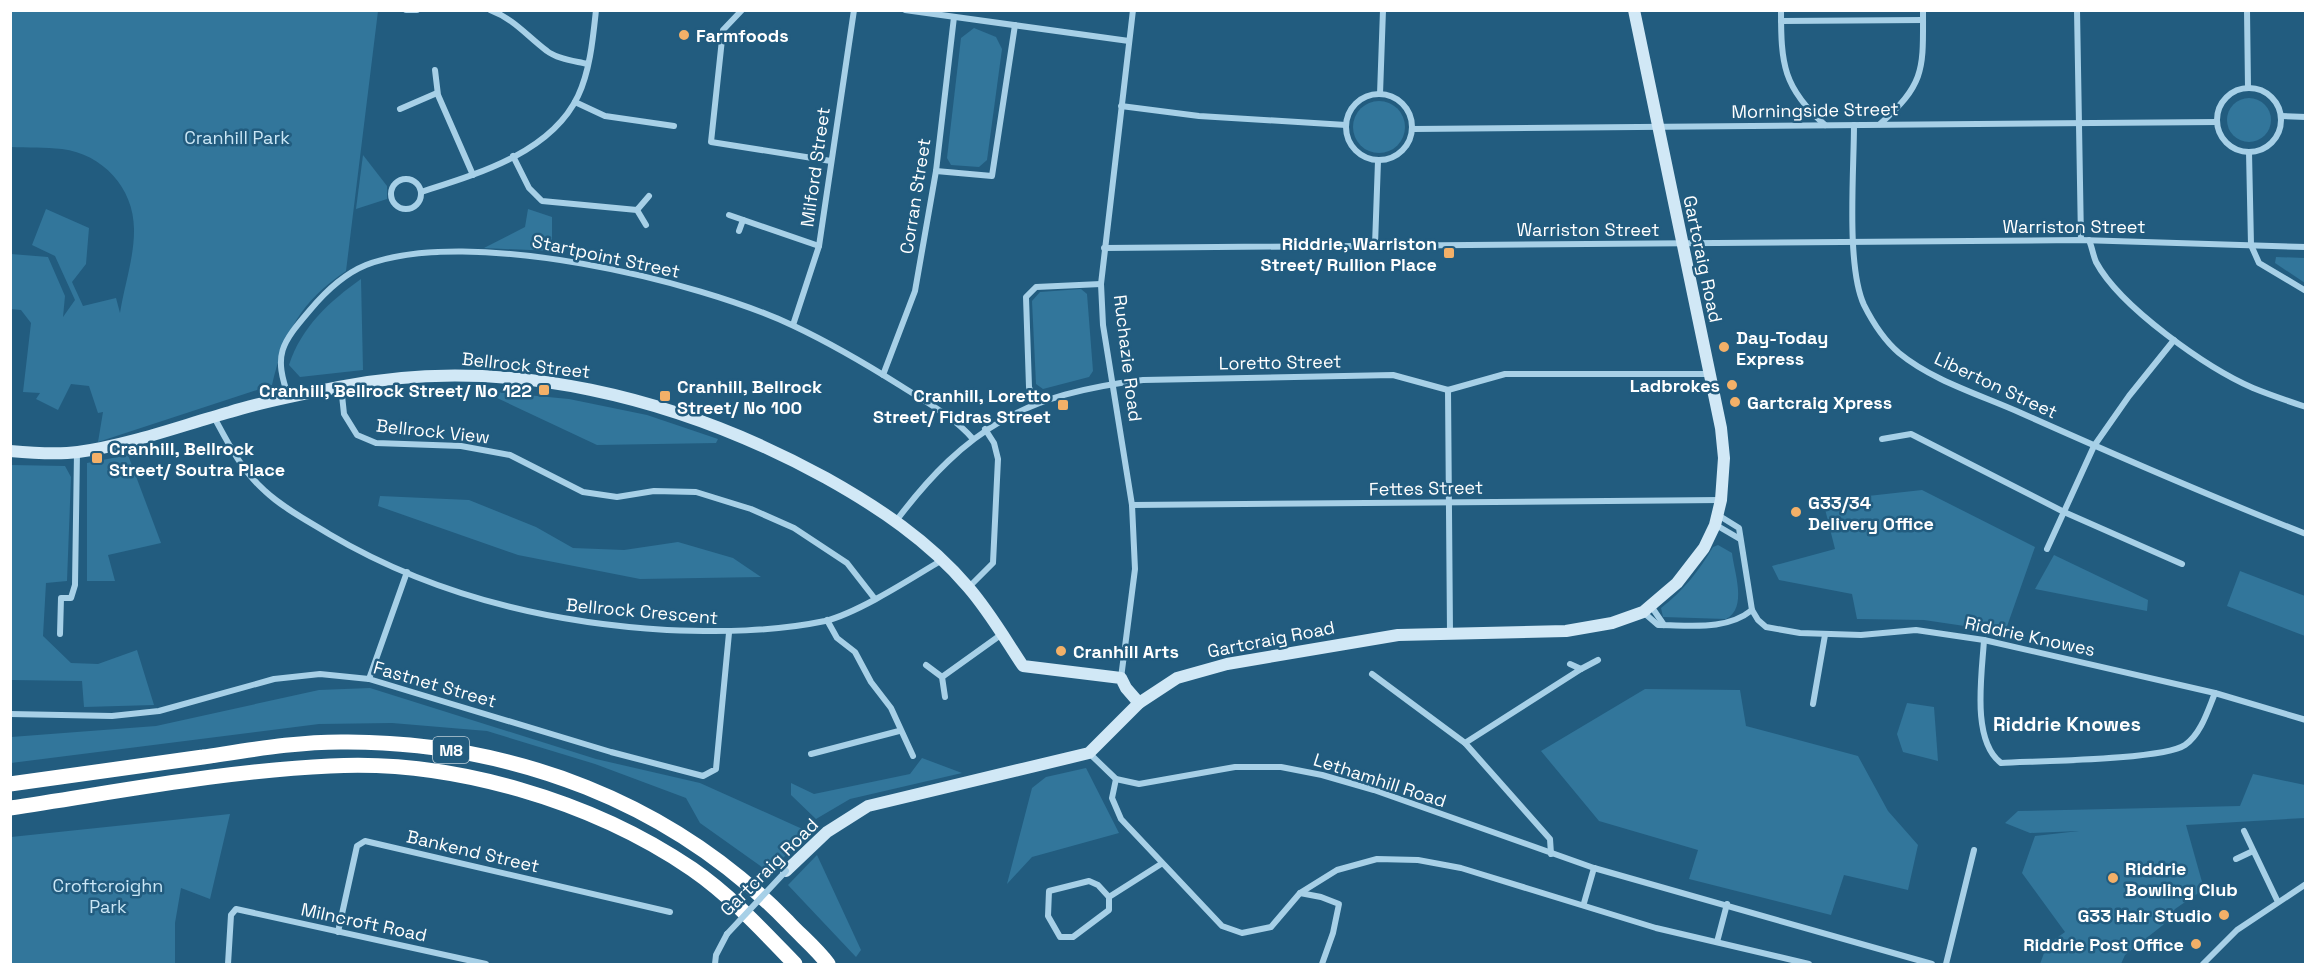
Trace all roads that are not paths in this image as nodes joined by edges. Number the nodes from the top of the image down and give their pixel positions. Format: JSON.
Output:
{"nodes":[{"id":1,"x":406,"y":10,"type":"edge"},
{"id":2,"x":417,"y":10,"type":"edge"},
{"id":3,"x":490,"y":10,"type":"edge"},
{"id":4,"x":514,"y":10,"type":"edge"},
{"id":5,"x":596,"y":10,"type":"edge"},
{"id":6,"x":742,"y":10,"type":"edge"},
{"id":7,"x":854,"y":10,"type":"edge"},
{"id":8,"x":905,"y":10,"type":"edge"},
{"id":9,"x":1133,"y":10,"type":"edge"},
{"id":10,"x":1383,"y":10,"type":"edge"},
{"id":11,"x":1634,"y":10,"type":"edge"},
{"id":12,"x":1781,"y":10,"type":"edge"},
{"id":13,"x":1923,"y":10,"type":"edge"},
{"id":14,"x":2077,"y":10,"type":"edge"},
{"id":15,"x":2247,"y":10,"type":"edge"},
{"id":16,"x":954,"y":17,"type":"junction"},
{"id":17,"x":509,"y":19,"type":"junction"},
{"id":18,"x":1923,"y":20,"type":"junction"},
{"id":19,"x":1781,"y":21,"type":"junction"},
{"id":20,"x":1015,"y":26,"type":"junction"},
{"id":21,"x":1129,"y":41,"type":"junction"},
{"id":22,"x":587,"y":64,"type":"junction"},
{"id":23,"x":435,"y":70,"type":"dead end"},
{"id":24,"x":2248,"y":88,"type":"junction"},
{"id":25,"x":437,"y":93,"type":"junction"},
{"id":26,"x":1380,"y":94,"type":"junction"},
{"id":27,"x":574,"y":102,"type":"junction"},
{"id":28,"x":1121,"y":106,"type":"junction"},
{"id":29,"x":400,"y":109,"type":"dead end"},
{"id":30,"x":2281,"y":116,"type":"junction"},
{"id":31,"x":2306,"y":117,"type":"edge"},
{"id":32,"x":2217,"y":122,"type":"junction"},
{"id":33,"x":2079,"y":123,"type":"junction"},
{"id":34,"x":1346,"y":125,"type":"junction"},
{"id":35,"x":1825,"y":125,"type":"junction"},
{"id":36,"x":1854,"y":125,"type":"junction"},
{"id":37,"x":1880,"y":125,"type":"junction"},
{"id":38,"x":674,"y":126,"type":"dead end"},
{"id":39,"x":1657,"y":127,"type":"junction"},
{"id":40,"x":1413,"y":129,"type":"junction"},
{"id":41,"x":2249,"y":152,"type":"junction"},
{"id":42,"x":513,"y":156,"type":"junction"},
{"id":43,"x":831,"y":161,"type":"junction"},
{"id":44,"x":1378,"y":161,"type":"junction"},
{"id":45,"x":936,"y":171,"type":"junction"},
{"id":46,"x":473,"y":175,"type":"junction"},
{"id":47,"x":421,"y":192,"type":"junction"},
{"id":48,"x":649,"y":196,"type":"dead end"},
{"id":49,"x":637,"y":210,"type":"junction"},
{"id":50,"x":729,"y":215,"type":"dead end"},
{"id":51,"x":743,"y":220,"type":"junction"},
{"id":52,"x":646,"y":225,"type":"dead end"},
{"id":53,"x":739,"y":231,"type":"dead end"},
{"id":54,"x":2081,"y":240,"type":"junction"},
{"id":55,"x":2089,"y":240,"type":"junction"},
{"id":56,"x":1854,"y":242,"type":"junction"},
{"id":57,"x":1681,"y":244,"type":"junction"},
{"id":58,"x":1375,"y":245,"type":"junction"},
{"id":59,"x":2251,"y":245,"type":"junction"},
{"id":60,"x":819,"y":246,"type":"junction"},
{"id":61,"x":2306,"y":247,"type":"edge"},
{"id":62,"x":1104,"y":248,"type":"junction"},
{"id":63,"x":1101,"y":284,"type":"junction"},
{"id":64,"x":2306,"y":291,"type":"edge"},
{"id":65,"x":793,"y":325,"type":"junction"},
{"id":66,"x":2174,"y":340,"type":"junction"},
{"id":67,"x":1709,"y":374,"type":"junction"},
{"id":68,"x":883,"y":375,"type":"junction"},
{"id":69,"x":1112,"y":384,"type":"junction"},
{"id":70,"x":341,"y":386,"type":"junction"},
{"id":71,"x":1448,"y":390,"type":"junction"},
{"id":72,"x":289,"y":398,"type":"junction"},
{"id":73,"x":1035,"y":403,"type":"junction"},
{"id":74,"x":2306,"y":407,"type":"edge"},
{"id":75,"x":214,"y":417,"type":"junction"},
{"id":76,"x":985,"y":429,"type":"junction"},
{"id":77,"x":973,"y":439,"type":"junction"},
{"id":78,"x":1882,"y":439,"type":"dead end"},
{"id":79,"x":2094,"y":446,"type":"junction"},
{"id":80,"x":10,"y":451,"type":"edge"},
{"id":81,"x":77,"y":452,"type":"junction"},
{"id":82,"x":1721,"y":500,"type":"junction"},
{"id":83,"x":1449,"y":502,"type":"junction"},
{"id":84,"x":1131,"y":506,"type":"junction"},
{"id":85,"x":2064,"y":512,"type":"junction"},
{"id":86,"x":1716,"y":520,"type":"junction"},
{"id":87,"x":896,"y":521,"type":"junction"},
{"id":88,"x":2306,"y":534,"type":"edge"},
{"id":89,"x":1741,"y":540,"type":"junction"},
{"id":90,"x":2047,"y":549,"type":"dead end"},
{"id":91,"x":942,"y":560,"type":"junction"},
{"id":92,"x":2182,"y":564,"type":"dead end"},
{"id":93,"x":407,"y":572,"type":"junction"},
{"id":94,"x":969,"y":587,"type":"junction"},
{"id":95,"x":874,"y":599,"type":"junction"},
{"id":96,"x":1647,"y":609,"type":"junction"},
{"id":97,"x":1752,"y":610,"type":"junction"},
{"id":98,"x":827,"y":620,"type":"junction"},
{"id":99,"x":1450,"y":632,"type":"junction"},
{"id":100,"x":729,"y":633,"type":"junction"},
{"id":101,"x":60,"y":634,"type":"dead end"},
{"id":102,"x":1002,"y":634,"type":"junction"},
{"id":103,"x":1825,"y":635,"type":"junction"},
{"id":104,"x":1984,"y":640,"type":"junction"},
{"id":105,"x":1598,"y":660,"type":"dead end"},
{"id":106,"x":1570,"y":664,"type":"dead end"},
{"id":107,"x":926,"y":665,"type":"dead end"},
{"id":108,"x":1581,"y":669,"type":"junction"},
{"id":109,"x":1372,"y":674,"type":"dead end"},
{"id":110,"x":942,"y":677,"type":"junction"},
{"id":111,"x":1121,"y":678,"type":"junction"},
{"id":112,"x":369,"y":679,"type":"junction"},
{"id":113,"x":2216,"y":693,"type":"junction"},
{"id":114,"x":945,"y":697,"type":"dead end"},
{"id":115,"x":1139,"y":703,"type":"junction"},
{"id":116,"x":1813,"y":704,"type":"dead end"},
{"id":117,"x":10,"y":714,"type":"edge"},
{"id":118,"x":2306,"y":720,"type":"edge"},
{"id":119,"x":899,"y":731,"type":"junction"},
{"id":120,"x":1465,"y":743,"type":"junction"},
{"id":121,"x":1089,"y":753,"type":"junction"},
{"id":122,"x":812,"y":754,"type":"dead end"},
{"id":123,"x":913,"y":756,"type":"dead end"},
{"id":124,"x":1116,"y":778,"type":"junction"},
{"id":125,"x":10,"y":784,"type":"edge"},
{"id":126,"x":10,"y":808,"type":"edge"},
{"id":127,"x":2244,"y":831,"type":"dead end"},
{"id":128,"x":1974,"y":850,"type":"dead end"},
{"id":129,"x":2253,"y":851,"type":"junction"},
{"id":130,"x":1551,"y":854,"type":"junction"},
{"id":131,"x":2236,"y":859,"type":"dead end"},
{"id":132,"x":1161,"y":864,"type":"junction"},
{"id":133,"x":1594,"y":868,"type":"junction"},
{"id":134,"x":786,"y":871,"type":"joint"},
{"id":135,"x":2306,"y":884,"type":"edge"},
{"id":136,"x":1300,"y":893,"type":"junction"},
{"id":137,"x":1109,"y":897,"type":"junction"},
{"id":138,"x":2277,"y":900,"type":"junction"},
{"id":139,"x":1584,"y":903,"type":"junction"},
{"id":140,"x":1727,"y":904,"type":"junction"},
{"id":141,"x":670,"y":912,"type":"dead end"},
{"id":142,"x":338,"y":932,"type":"junction"},
{"id":143,"x":1717,"y":942,"type":"junction"},
{"id":144,"x":228,"y":964,"type":"edge"},
{"id":145,"x":482,"y":964,"type":"edge"},
{"id":146,"x":715,"y":964,"type":"edge"},
{"id":147,"x":795,"y":964,"type":"edge"},
{"id":148,"x":828,"y":964,"type":"edge"},
{"id":149,"x":1322,"y":964,"type":"edge"},
{"id":150,"x":1809,"y":964,"type":"edge"},
{"id":151,"x":1932,"y":964,"type":"edge"},
{"id":152,"x":1946,"y":964,"type":"edge"},
{"id":153,"x":2203,"y":964,"type":"edge"}],
"edges":[{"from":1,"to":2,"type":"street"},
{"from":3,"to":17,"type":"street"},
{"from":4,"to":17,"type":"street"},
{"from":5,"to":22,"type":"street"},
{"from":6,"to":43,"type":"street"},
{"from":7,"to":43,"type":"street","name":"Milford Street"},
{"from":8,"to":16,"type":"street"},
{"from":9,"to":21,"type":"street","name":"Ruchazie Road"},
{"from":10,"to":26,"type":"street"},
{"from":11,"to":39,"type":"street","name":"Gartcraig Road"},
{"from":12,"to":19,"type":"street"},
{"from":13,"to":18,"type":"street"},
{"from":14,"to":33,"type":"street"},
{"from":15,"to":24,"type":"street"},
{"from":16,"to":20,"type":"street"},
{"from":16,"to":45,"type":"street","name":"Corran Street"},
{"from":17,"to":22,"type":"street"},
{"from":18,"to":19,"type":"street"},
{"from":18,"to":37,"type":"street"},
{"from":19,"to":35,"type":"street"},
{"from":20,"to":21,"type":"street"},
{"from":20,"to":45,"type":"street"},
{"from":21,"to":28,"type":"street","name":"Ruchazie Road"},
{"from":22,"to":27,"type":"street"},
{"from":23,"to":25,"type":"street"},
{"from":24,"to":30,"type":"street"},
{"from":24,"to":32,"type":"street"},
{"from":25,"to":29,"type":"street"},
{"from":25,"to":46,"type":"street"},
{"from":26,"to":34,"type":"street"},
{"from":26,"to":40,"type":"street"},
{"from":27,"to":38,"type":"street"},
{"from":27,"to":42,"type":"street"},
{"from":28,"to":34,"type":"street"},
{"from":28,"to":62,"type":"street","name":"Ruchazie Road"},
{"from":30,"to":31,"type":"street"},
{"from":30,"to":41,"type":"street"},
{"from":32,"to":33,"type":"street","name":"Morningside Street"},
{"from":32,"to":41,"type":"street"},
{"from":33,"to":37,"type":"street","name":"Morningside Street"},
{"from":33,"to":54,"type":"street"},
{"from":34,"to":44,"type":"street"},
{"from":35,"to":36,"type":"street","name":"Morningside Street"},
{"from":35,"to":39,"type":"street","name":"Morningside Street"},
{"from":36,"to":37,"type":"street","name":"Morningside Street"},
{"from":36,"to":56,"type":"street","name":"Liberton Street"},
{"from":39,"to":40,"type":"street","name":"Morningside Street"},
{"from":39,"to":57,"type":"street","name":"Gartcraig Road"},
{"from":40,"to":44,"type":"street"},
{"from":41,"to":59,"type":"street"},
{"from":42,"to":46,"type":"street"},
{"from":42,"to":49,"type":"street"},
{"from":43,"to":60,"type":"street","name":"Milford Street"},
{"from":44,"to":58,"type":"street"},
{"from":45,"to":68,"type":"street","name":"Corran Street"},
{"from":46,"to":47,"type":"street"},
{"from":47,"to":47,"type":"street"},
{"from":48,"to":49,"type":"street"},
{"from":49,"to":52,"type":"street"},
{"from":50,"to":51,"type":"street"},
{"from":51,"to":53,"type":"street"},
{"from":51,"to":60,"type":"street"},
{"from":54,"to":55,"type":"street","name":"Warriston Street"},
{"from":54,"to":56,"type":"street","name":"Warriston Street"},
{"from":55,"to":59,"type":"street","name":"Warriston Street"},
{"from":55,"to":66,"type":"street"},
{"from":56,"to":57,"type":"street","name":"Warriston Street"},
{"from":56,"to":79,"type":"street","name":"Liberton Street"},
{"from":57,"to":58,"type":"street","name":"Warriston Street"},
{"from":57,"to":67,"type":"street","name":"Gartcraig Road"},
{"from":58,"to":62,"type":"street","name":"Warriston Street"},
{"from":59,"to":61,"type":"street","name":"Warriston Street"},
{"from":59,"to":64,"type":"street"},
{"from":60,"to":65,"type":"street","name":"Milford Street"},
{"from":62,"to":63,"type":"street","name":"Ruchazie Road"},
{"from":63,"to":69,"type":"street","name":"Ruchazie Road"},
{"from":63,"to":73,"type":"street"},
{"from":65,"to":68,"type":"street","name":"Startpoint Street"},
{"from":65,"to":72,"type":"street","name":"Startpoint Street"},
{"from":66,"to":74,"type":"street"},
{"from":66,"to":79,"type":"street"},
{"from":67,"to":71,"type":"street"},
{"from":67,"to":82,"type":"street","name":"Gartcraig Road"},
{"from":68,"to":77,"type":"street","name":"Startpoint Street"},
{"from":69,"to":71,"type":"street","name":"Loretto Street"},
{"from":69,"to":73,"type":"street","name":"Loretto Street"},
{"from":69,"to":84,"type":"street","name":"Ruchazie Road"},
{"from":70,"to":72,"type":"street","name":"Bellrock Street"},
{"from":70,"to":87,"type":"street","name":"Bellrock Street"},
{"from":70,"to":95,"type":"street","name":"Bellrock View"},
{"from":71,"to":83,"type":"street"},
{"from":72,"to":75,"type":"street","name":"Bellrock Street"},
{"from":73,"to":76,"type":"street","name":"Loretto Street"},
{"from":75,"to":81,"type":"street","name":"Bellrock Street"},
{"from":75,"to":93,"type":"street","name":"Bellrock Crescent"},
{"from":76,"to":77,"type":"street","name":"Loretto Street"},
{"from":76,"to":94,"type":"street"},
{"from":77,"to":87,"type":"street","name":"Loretto Street"},
{"from":78,"to":85,"type":"street"},
{"from":79,"to":85,"type":"street"},
{"from":79,"to":88,"type":"street","name":"Liberton Street"},
{"from":80,"to":81,"type":"street","name":"Bellrock Street"},
{"from":81,"to":101,"type":"street"},
{"from":82,"to":83,"type":"street","name":"Fettes Street"},
{"from":82,"to":86,"type":"street","name":"Gartcraig Road"},
{"from":83,"to":84,"type":"street","name":"Fettes Street"},
{"from":83,"to":99,"type":"street"},
{"from":84,"to":111,"type":"street","name":"Ruchazie Road"},
{"from":85,"to":90,"type":"street"},
{"from":85,"to":92,"type":"street"},
{"from":86,"to":89,"type":"street"},
{"from":86,"to":89,"type":"street"},
{"from":86,"to":96,"type":"street","name":"Gartcraig Road"},
{"from":87,"to":91,"type":"street","name":"Bellrock Street"},
{"from":89,"to":97,"type":"street"},
{"from":91,"to":94,"type":"street","name":"Bellrock Street"},
{"from":91,"to":95,"type":"street","name":"Bellrock Crescent"},
{"from":93,"to":100,"type":"street","name":"Bellrock Crescent"},
{"from":93,"to":112,"type":"street"},
{"from":94,"to":102,"type":"street","name":"Bellrock Street"},
{"from":95,"to":98,"type":"street","name":"Bellrock Crescent"},
{"from":96,"to":97,"type":"street"},
{"from":96,"to":99,"type":"street","name":"Gartcraig Road"},
{"from":97,"to":103,"type":"street","name":"Riddrie Knowes"},
{"from":98,"to":100,"type":"street","name":"Bellrock Crescent"},
{"from":98,"to":119,"type":"street"},
{"from":99,"to":115,"type":"street","name":"Gartcraig Road"},
{"from":100,"to":112,"type":"street","name":"Fastnet Street"},
{"from":102,"to":110,"type":"street"},
{"from":102,"to":111,"type":"street","name":"Bellrock Street"},
{"from":103,"to":104,"type":"street","name":"Riddrie Knowes"},
{"from":103,"to":116,"type":"street"},
{"from":104,"to":113,"type":"street","name":"Riddrie Knowes"},
{"from":104,"to":113,"type":"street"},
{"from":105,"to":108,"type":"street"},
{"from":106,"to":108,"type":"street"},
{"from":107,"to":110,"type":"street"},
{"from":108,"to":120,"type":"street"},
{"from":109,"to":120,"type":"street"},
{"from":110,"to":114,"type":"street"},
{"from":111,"to":115,"type":"street"},
{"from":112,"to":117,"type":"street","name":"Fastnet Street"},
{"from":113,"to":118,"type":"street","name":"Riddrie Knowes"},
{"from":115,"to":121,"type":"street","name":"Gartcraig Road"},
{"from":119,"to":122,"type":"street"},
{"from":119,"to":123,"type":"street"},
{"from":120,"to":130,"type":"street"},
{"from":121,"to":124,"type":"street"},
{"from":121,"to":134,"type":"street","name":"Gartcraig Road"},
{"from":124,"to":130,"type":"street","name":"Lethamhill Road"},
{"from":124,"to":132,"type":"street"},
{"from":125,"to":148,"type":"highway","number":"M8"},
{"from":126,"to":147,"type":"highway","number":"M8"},
{"from":127,"to":129,"type":"street"},
{"from":128,"to":152,"type":"street"},
{"from":129,"to":131,"type":"street"},
{"from":129,"to":138,"type":"street"},
{"from":130,"to":133,"type":"street","name":"Lethamhill Road"},
{"from":132,"to":136,"type":"street"},
{"from":132,"to":137,"type":"street"},
{"from":133,"to":139,"type":"street"},
{"from":133,"to":140,"type":"street","name":"Lethamhill Road"},
{"from":134,"to":146,"type":"street","name":"Gartcraig Road","bridge":true},
{"from":135,"to":138,"type":"street"},
{"from":136,"to":139,"type":"street"},
{"from":136,"to":149,"type":"street"},
{"from":137,"to":137,"type":"street"},
{"from":138,"to":153,"type":"street"},
{"from":139,"to":143,"type":"street"},
{"from":140,"to":143,"type":"street"},
{"from":140,"to":151,"type":"street","name":"Lethamhill Road"},
{"from":141,"to":142,"type":"street","name":"Bankend Street"},
{"from":142,"to":144,"type":"street","name":"Milncroft Road"},
{"from":142,"to":145,"type":"street","name":"Milncroft Road"},
{"from":143,"to":150,"type":"street"}]}
